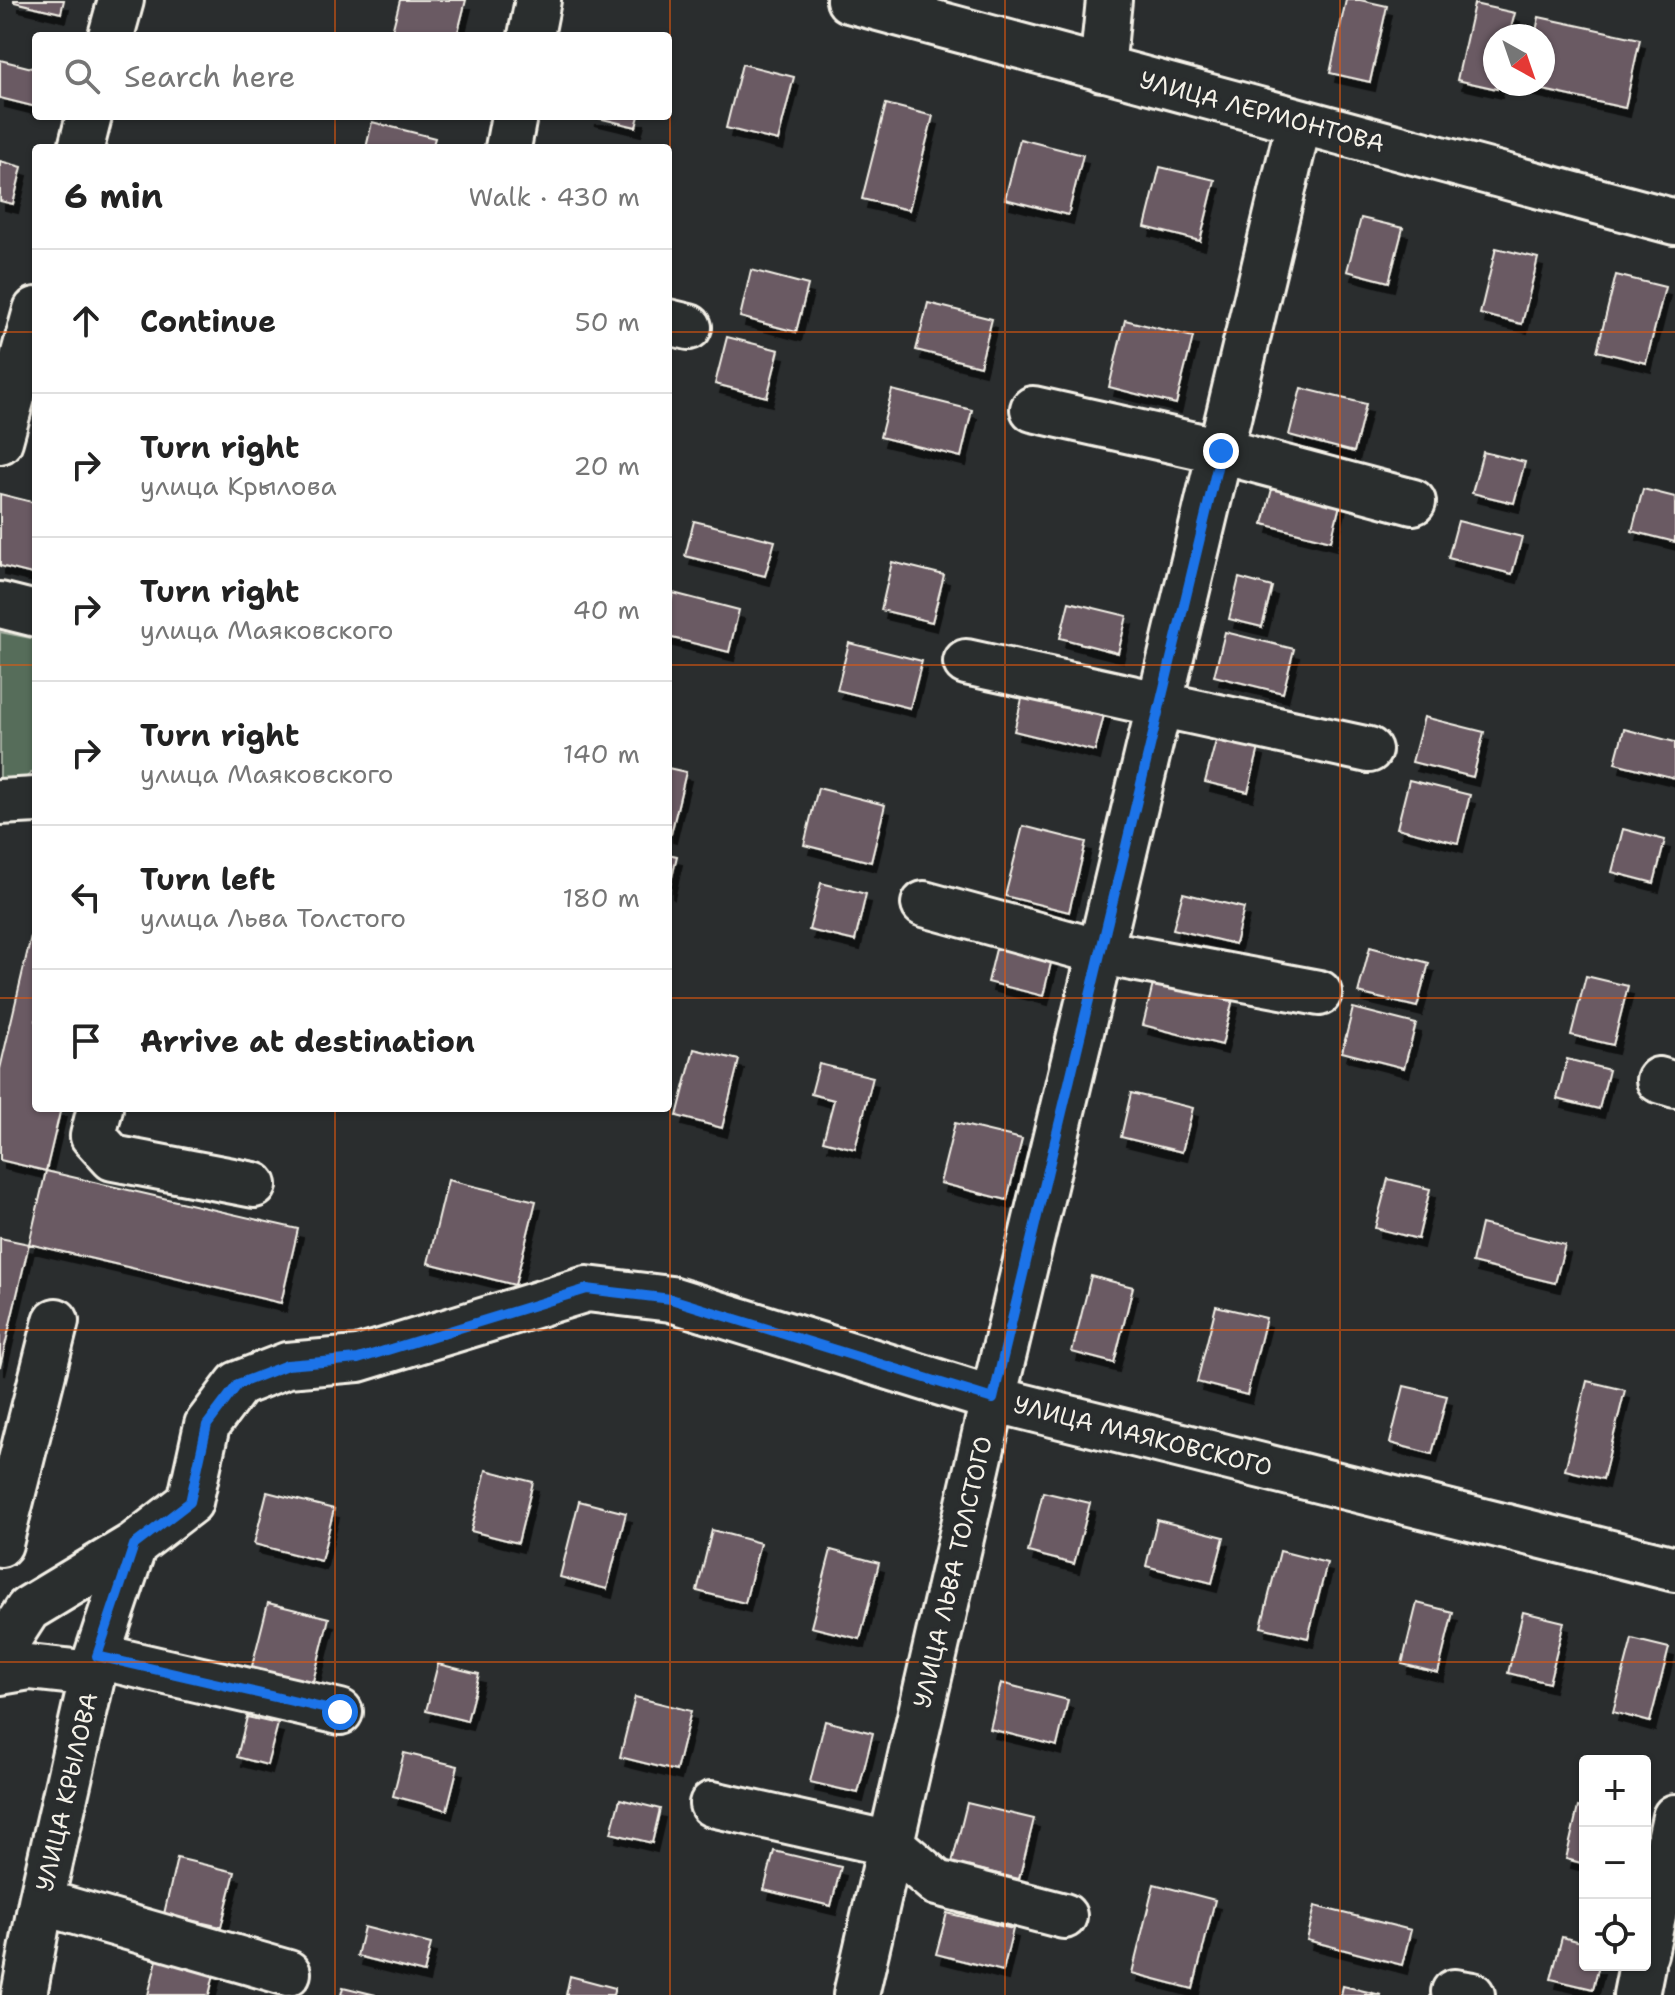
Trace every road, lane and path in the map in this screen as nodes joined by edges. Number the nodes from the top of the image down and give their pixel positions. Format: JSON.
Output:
{"nodes":[{"id":1,"x":121,"y":0,"type":"edge"},
{"id":2,"x":538,"y":0,"type":"edge"},
{"id":3,"x":849,"y":0,"type":"edge"},
{"id":4,"x":1109,"y":0,"type":"edge"},
{"id":5,"x":112,"y":32,"type":"edge"},
{"id":6,"x":532,"y":32,"type":"edge"},
{"id":7,"x":1102,"y":69,"type":"junction"},
{"id":8,"x":88,"y":120,"type":"edge"},
{"id":9,"x":513,"y":120,"type":"edge"},
{"id":10,"x":1299,"y":122,"type":"junction"},
{"id":11,"x":82,"y":144,"type":"edge"},
{"id":12,"x":509,"y":144,"type":"edge"},
{"id":13,"x":1675,"y":222,"type":"edge"},
{"id":14,"x":32,"y":325,"type":"edge"},
{"id":15,"x":1033,"y":409,"type":"dead end"},
{"id":16,"x":0,"y":441,"type":"edge"},
{"id":17,"x":1221,"y":451,"type":"junction"},
{"id":18,"x":1413,"y":502,"type":"dead end"},
{"id":19,"x":0,"y":605,"type":"edge"},
{"id":20,"x":32,"y":613,"type":"edge"},
{"id":21,"x":966,"y":662,"type":"dead end"},
{"id":22,"x":1160,"y":703,"type":"junction"},
{"id":23,"x":1369,"y":750,"type":"dead end"},
{"id":24,"x":32,"y":800,"type":"edge"},
{"id":25,"x":0,"y":802,"type":"edge"},
{"id":26,"x":924,"y":904,"type":"dead end"},
{"id":27,"x":1100,"y":952,"type":"junction"},
{"id":28,"x":1319,"y":993,"type":"dead end"},
{"id":29,"x":99,"y":1112,"type":"edge"},
{"id":30,"x":254,"y":1185,"type":"dead end"},
{"id":31,"x":56,"y":1321,"type":"dead end"},
{"id":32,"x":993,"y":1399,"type":"junction"},
{"id":33,"x":0,"y":1544,"type":"edge"},
{"id":34,"x":134,"y":1545,"type":"junction"},
{"id":35,"x":1675,"y":1569,"type":"edge"},
{"id":36,"x":0,"y":1652,"type":"edge"},
{"id":37,"x":95,"y":1665,"type":"junction"},
{"id":38,"x":0,"y":1672,"type":"edge"},
{"id":39,"x":340,"y":1712,"type":"dead end"},
{"id":40,"x":712,"y":1804,"type":"dead end"},
{"id":41,"x":1675,"y":1817,"type":"edge"},
{"id":42,"x":891,"y":1844,"type":"junction"},
{"id":43,"x":41,"y":1902,"type":"junction"},
{"id":44,"x":1064,"y":1916,"type":"dead end"},
{"id":45,"x":1651,"y":1926,"type":"edge"},
{"id":46,"x":1641,"y":1971,"type":"edge"},
{"id":47,"x":288,"y":1973,"type":"dead end"},
{"id":48,"x":24,"y":1995,"type":"edge"},
{"id":49,"x":856,"y":1995,"type":"edge"},
{"id":50,"x":1636,"y":1995,"type":"edge"}],
"edges":[{"from":1,"to":5,"type":"street"},
{"from":2,"to":6,"type":"street"},
{"from":3,"to":7,"type":"street","name":"УЛИЦА ЛЕРМОНТОВА"},
{"from":4,"to":7,"type":"street"},
{"from":7,"to":10,"type":"street","name":"УЛИЦА ЛЕРМОНТОВА"},
{"from":8,"to":11,"type":"street"},
{"from":9,"to":12,"type":"street"},
{"from":10,"to":13,"type":"street","name":"УЛИЦА ЛЕРМОНТОВА"},
{"from":10,"to":17,"type":"street","name":"УЛИЦА ЛЬВА ТОЛСТОГО"},
{"from":14,"to":16,"type":"street"},
{"from":15,"to":17,"type":"street"},
{"from":17,"to":18,"type":"street"},
{"from":17,"to":22,"type":"street","name":"УЛИЦА ЛЬВА ТОЛСТОГО"},
{"from":19,"to":20,"type":"street"},
{"from":21,"to":22,"type":"street"},
{"from":22,"to":23,"type":"street"},
{"from":22,"to":27,"type":"street","name":"УЛИЦА ЛЬВА ТОЛСТОГО"},
{"from":24,"to":25,"type":"street"},
{"from":26,"to":27,"type":"street"},
{"from":27,"to":28,"type":"street"},
{"from":27,"to":32,"type":"street","name":"УЛИЦА ЛЬВА ТОЛСТОГО"},
{"from":29,"to":30,"type":"street"},
{"from":31,"to":33,"type":"street"},
{"from":32,"to":34,"type":"street","name":"УЛИЦА МАЯКОВСКОГО"},
{"from":32,"to":35,"type":"street","name":"УЛИЦА МАЯКОВСКОГО"},
{"from":32,"to":42,"type":"street","name":"УЛИЦА ЛЬВА ТОЛСТОГО"},
{"from":34,"to":36,"type":"street","name":"УЛИЦА МАЯКОВСКОГО"},
{"from":34,"to":37,"type":"street","name":"УЛИЦА КРЫЛОВА"},
{"from":37,"to":38,"type":"street"},
{"from":37,"to":39,"type":"street"},
{"from":37,"to":43,"type":"street","name":"УЛИЦА КРЫЛОВА"},
{"from":40,"to":42,"type":"street"},
{"from":41,"to":45,"type":"street"},
{"from":42,"to":44,"type":"street"},
{"from":42,"to":49,"type":"street","name":"УЛИЦА ЛЬВА ТОЛСТОГО"},
{"from":43,"to":47,"type":"street"},
{"from":43,"to":48,"type":"street","name":"УЛИЦА КРЫЛОВА"},
{"from":46,"to":50,"type":"street"}]}
